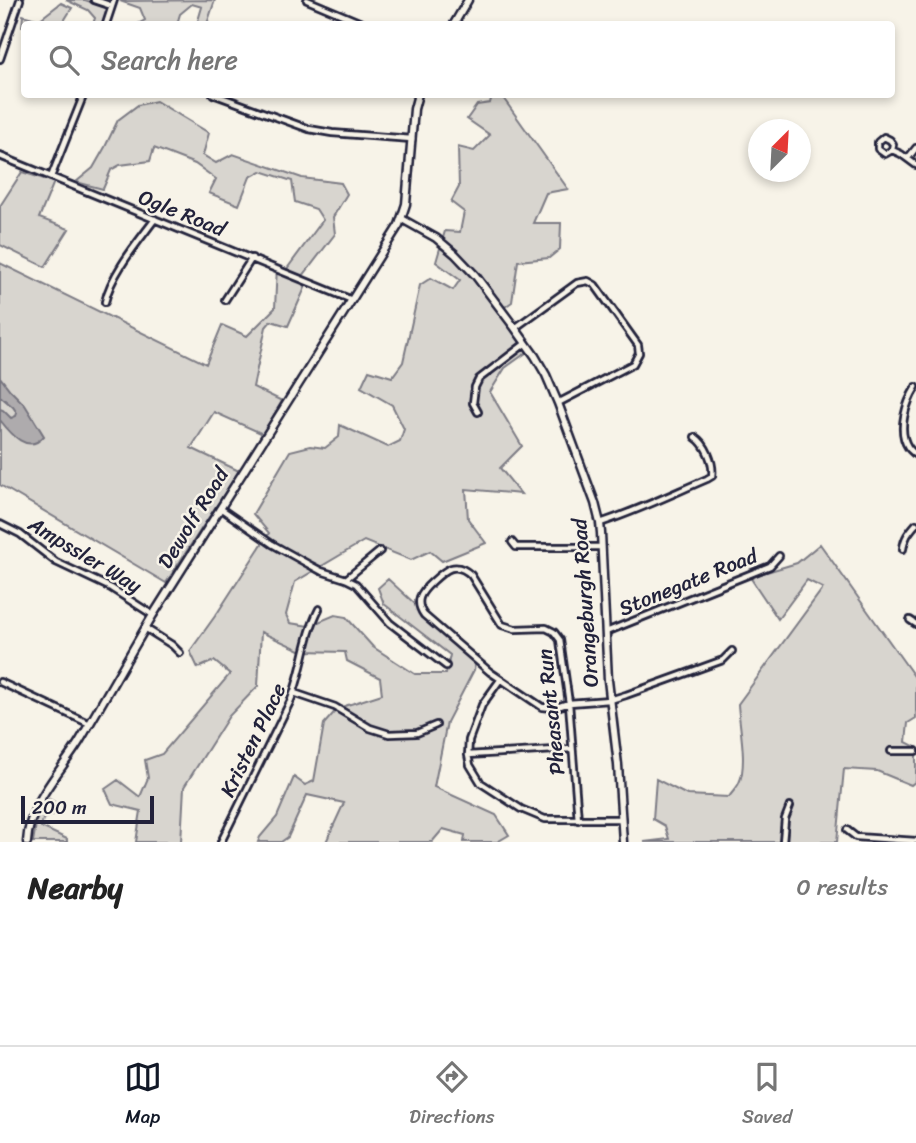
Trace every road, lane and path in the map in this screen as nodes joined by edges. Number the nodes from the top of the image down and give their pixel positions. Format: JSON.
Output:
{"nodes":[{"id":1,"x":20,"y":0,"type":"edge"},
{"id":2,"x":94,"y":0,"type":"edge"},
{"id":3,"x":114,"y":0,"type":"edge"},
{"id":4,"x":307,"y":0,"type":"edge"},
{"id":5,"x":468,"y":0,"type":"edge"},
{"id":6,"x":112,"y":6,"type":"junction"},
{"id":7,"x":107,"y":21,"type":"edge"},
{"id":8,"x":357,"y":21,"type":"edge"},
{"id":9,"x":456,"y":21,"type":"edge"},
{"id":10,"x":0,"y":59,"type":"edge"},
{"id":11,"x":83,"y":98,"type":"edge"},
{"id":12,"x":224,"y":98,"type":"edge"},
{"id":13,"x":417,"y":98,"type":"edge"},
{"id":14,"x":412,"y":139,"type":"junction"},
{"id":15,"x":916,"y":148,"type":"edge"},
{"id":16,"x":892,"y":150,"type":"dead end"},
{"id":17,"x":0,"y":156,"type":"edge"},
{"id":18,"x":908,"y":158,"type":"junction"},
{"id":19,"x":916,"y":165,"type":"edge"},
{"id":20,"x":51,"y":177,"type":"junction"},
{"id":21,"x":155,"y":219,"type":"junction"},
{"id":22,"x":402,"y":219,"type":"junction"},
{"id":23,"x":252,"y":258,"type":"junction"},
{"id":24,"x":225,"y":300,"type":"dead end"},
{"id":25,"x":352,"y":300,"type":"junction"},
{"id":26,"x":104,"y":302,"type":"dead end"},
{"id":27,"x":515,"y":328,"type":"junction"},
{"id":28,"x":526,"y":342,"type":"junction"},
{"id":29,"x":916,"y":387,"type":"edge"},
{"id":30,"x":558,"y":403,"type":"junction"},
{"id":31,"x":478,"y":412,"type":"dead end"},
{"id":32,"x":695,"y":437,"type":"dead end"},
{"id":33,"x":916,"y":455,"type":"edge"},
{"id":34,"x":220,"y":508,"type":"junction"},
{"id":35,"x":600,"y":523,"type":"junction"},
{"id":36,"x":0,"y":524,"type":"edge"},
{"id":37,"x":916,"y":524,"type":"edge"},
{"id":38,"x":512,"y":542,"type":"dead end"},
{"id":39,"x":602,"y":547,"type":"junction"},
{"id":40,"x":903,"y":550,"type":"dead end"},
{"id":41,"x":380,"y":551,"type":"dead end"},
{"id":42,"x":779,"y":556,"type":"dead end"},
{"id":43,"x":346,"y":579,"type":"junction"},
{"id":44,"x":319,"y":609,"type":"dead end"},
{"id":45,"x":153,"y":615,"type":"junction"},
{"id":46,"x":910,"y":620,"type":"dead end"},
{"id":47,"x":916,"y":624,"type":"edge"},
{"id":48,"x":145,"y":628,"type":"junction"},
{"id":49,"x":605,"y":632,"type":"junction"},
{"id":50,"x":732,"y":650,"type":"dead end"},
{"id":51,"x":180,"y":653,"type":"dead end"},
{"id":52,"x":446,"y":666,"type":"dead end"},
{"id":53,"x":500,"y":680,"type":"junction"},
{"id":54,"x":0,"y":682,"type":"edge"},
{"id":55,"x":294,"y":693,"type":"junction"},
{"id":56,"x":610,"y":700,"type":"junction"},
{"id":57,"x":569,"y":703,"type":"junction"},
{"id":58,"x":90,"y":724,"type":"junction"},
{"id":59,"x":436,"y":725,"type":"dead end"},
{"id":60,"x":572,"y":749,"type":"junction"},
{"id":61,"x":915,"y":750,"type":"edge"},
{"id":62,"x":891,"y":751,"type":"dead end"},
{"id":63,"x":468,"y":755,"type":"junction"},
{"id":64,"x":790,"y":806,"type":"dead end"},
{"id":65,"x":622,"y":819,"type":"junction"},
{"id":66,"x":578,"y":820,"type":"junction"},
{"id":67,"x":847,"y":830,"type":"dead end"},
{"id":68,"x":916,"y":841,"type":"edge"},
{"id":69,"x":27,"y":842,"type":"edge"},
{"id":70,"x":221,"y":842,"type":"edge"},
{"id":71,"x":623,"y":842,"type":"edge"},
{"id":72,"x":783,"y":842,"type":"edge"}],
"edges":[{"from":1,"to":10,"type":"street"},
{"from":2,"to":6,"type":"street"},
{"from":3,"to":6,"type":"street"},
{"from":4,"to":8,"type":"street"},
{"from":5,"to":9,"type":"main road"},
{"from":6,"to":7,"type":"street"},
{"from":11,"to":20,"type":"street"},
{"from":12,"to":14,"type":"street"},
{"from":13,"to":14,"type":"main road"},
{"from":14,"to":22,"type":"main road"},
{"from":15,"to":18,"type":"street"},
{"from":16,"to":18,"type":"street"},
{"from":17,"to":20,"type":"street","name":"Ogle Road"},
{"from":18,"to":19,"type":"street"},
{"from":20,"to":21,"type":"street","name":"Ogle Road"},
{"from":21,"to":23,"type":"street","name":"Ogle Road"},
{"from":21,"to":26,"type":"street"},
{"from":22,"to":25,"type":"main road","name":"Dewolf Road"},
{"from":22,"to":27,"type":"main road","name":"Orangeburgh Road"},
{"from":23,"to":24,"type":"street"},
{"from":23,"to":25,"type":"street","name":"Ogle Road"},
{"from":25,"to":34,"type":"main road","name":"Dewolf Road"},
{"from":27,"to":28,"type":"main road","name":"Orangeburgh Road"},
{"from":27,"to":30,"type":"street"},
{"from":28,"to":30,"type":"main road","name":"Orangeburgh Road"},
{"from":28,"to":31,"type":"street"},
{"from":29,"to":33,"type":"street"},
{"from":30,"to":35,"type":"main road","name":"Orangeburgh Road"},
{"from":32,"to":35,"type":"street"},
{"from":34,"to":43,"type":"street"},
{"from":34,"to":45,"type":"main road","name":"Dewolf Road"},
{"from":35,"to":39,"type":"main road","name":"Orangeburgh Road"},
{"from":36,"to":45,"type":"street","name":"Ampssler Way"},
{"from":37,"to":40,"type":"street"},
{"from":38,"to":39,"type":"street"},
{"from":39,"to":49,"type":"main road","name":"Orangeburgh Road"},
{"from":41,"to":43,"type":"street"},
{"from":42,"to":49,"type":"street","name":"Stonegate Road"},
{"from":43,"to":52,"type":"street"},
{"from":44,"to":55,"type":"street","name":"Kristen Place"},
{"from":45,"to":48,"type":"main road","name":"Dewolf Road"},
{"from":46,"to":47,"type":"street"},
{"from":48,"to":51,"type":"street"},
{"from":48,"to":58,"type":"main road","name":"Dewolf Road"},
{"from":49,"to":56,"type":"main road","name":"Orangeburgh Road"},
{"from":50,"to":56,"type":"street"},
{"from":53,"to":57,"type":"street"},
{"from":53,"to":57,"type":"street","name":"Pheasant Run"},
{"from":53,"to":63,"type":"street"},
{"from":54,"to":58,"type":"street"},
{"from":55,"to":59,"type":"street"},
{"from":55,"to":70,"type":"street","name":"Kristen Place"},
{"from":56,"to":57,"type":"street"},
{"from":56,"to":65,"type":"main road","name":"Orangeburgh Road"},
{"from":57,"to":60,"type":"street","name":"Pheasant Run"},
{"from":58,"to":69,"type":"main road","name":"Dewolf Road"},
{"from":60,"to":63,"type":"street"},
{"from":60,"to":66,"type":"street","name":"Pheasant Run"},
{"from":61,"to":62,"type":"street"},
{"from":63,"to":66,"type":"street"},
{"from":64,"to":72,"type":"street"},
{"from":65,"to":66,"type":"street"},
{"from":65,"to":71,"type":"main road","name":"Orangeburgh Road"},
{"from":67,"to":68,"type":"street"}]}
